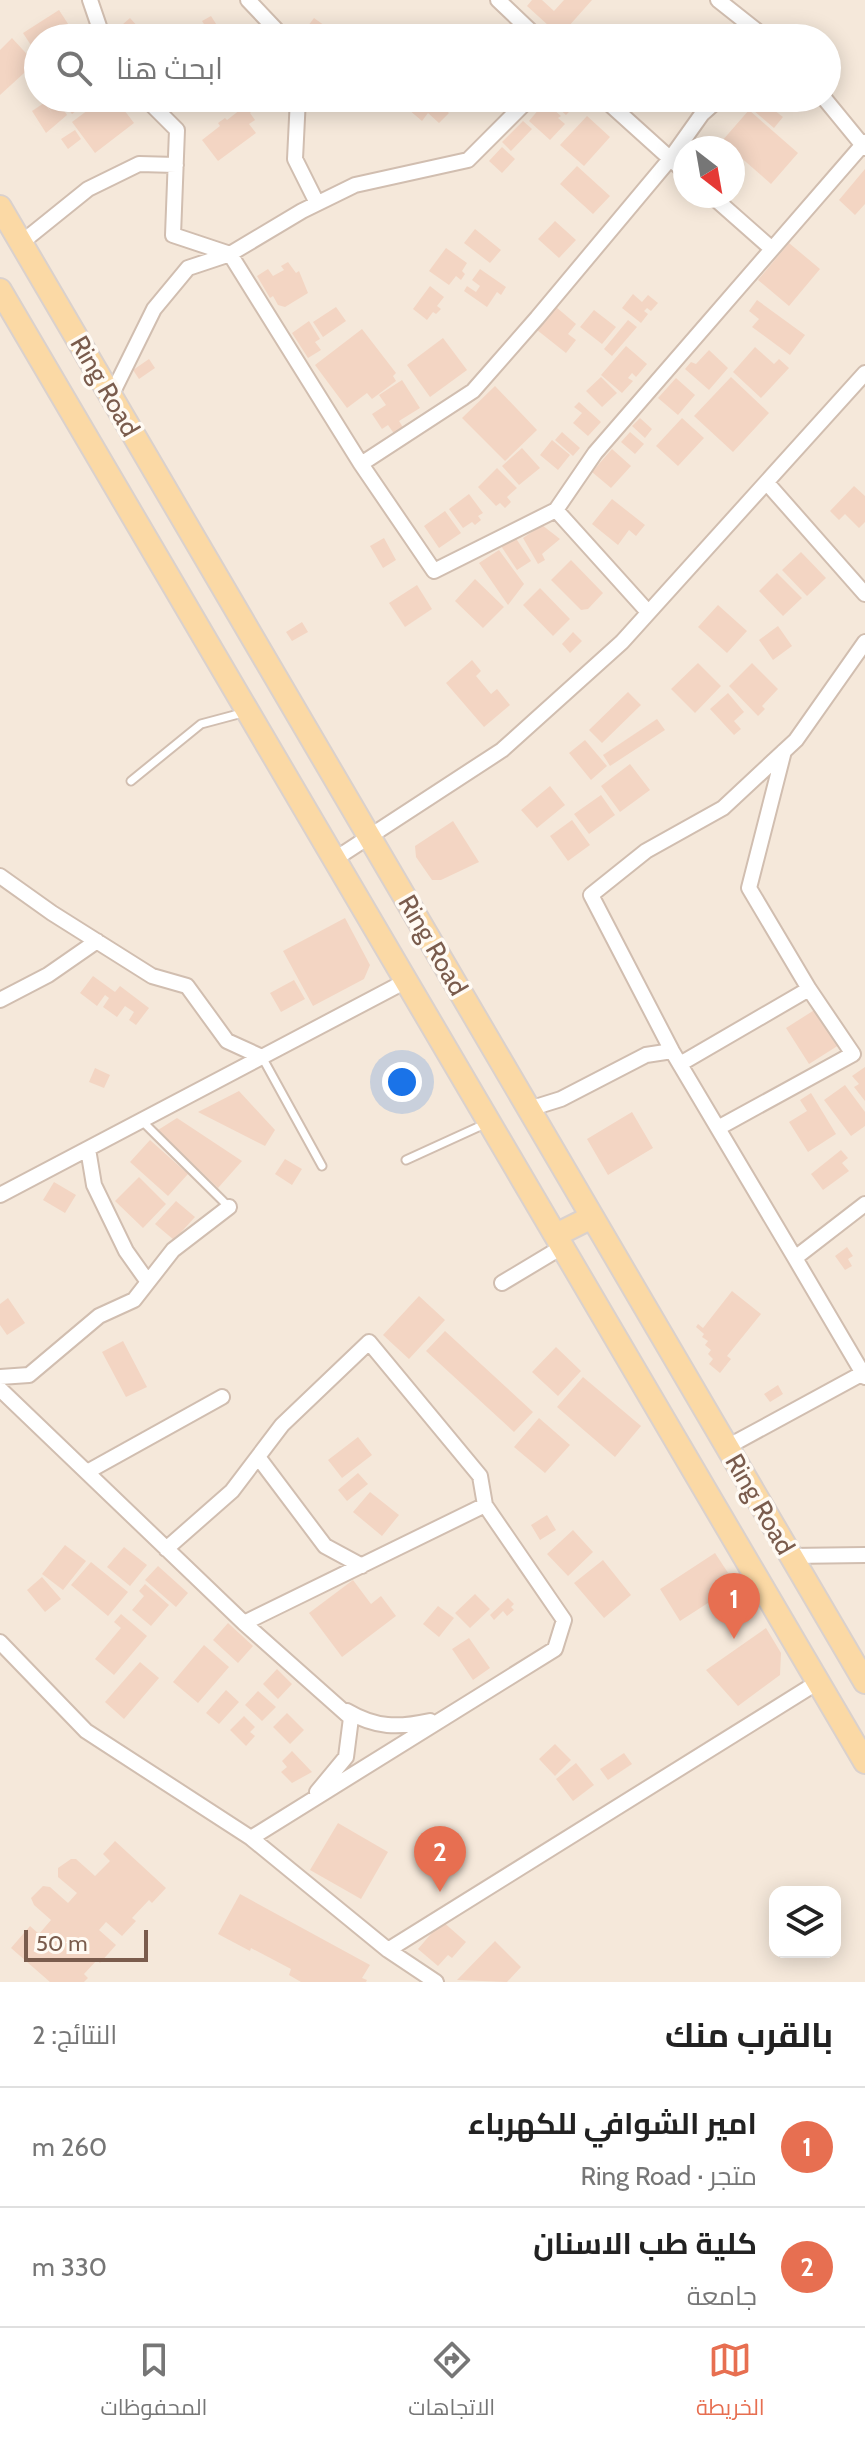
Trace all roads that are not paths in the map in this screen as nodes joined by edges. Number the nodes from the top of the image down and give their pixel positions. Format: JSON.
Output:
{"nodes":[{"id":1,"x":90,"y":0,"type":"edge"},
{"id":2,"x":248,"y":0,"type":"edge"},
{"id":3,"x":498,"y":0,"type":"edge"},
{"id":4,"x":718,"y":0,"type":"edge"},
{"id":5,"x":98,"y":24,"type":"edge"},
{"id":6,"x":271,"y":24,"type":"edge"},
{"id":7,"x":523,"y":24,"type":"edge"},
{"id":8,"x":748,"y":24,"type":"edge"},
{"id":9,"x":159,"y":112,"type":"edge"},
{"id":10,"x":297,"y":112,"type":"edge"},
{"id":11,"x":516,"y":112,"type":"edge"},
{"id":12,"x":618,"y":112,"type":"edge"},
{"id":13,"x":704,"y":112,"type":"edge"},
{"id":14,"x":836,"y":112,"type":"edge"},
{"id":15,"x":864,"y":145,"type":"edge"},
{"id":16,"x":670,"y":159,"type":"junction"},
{"id":17,"x":673,"y":162,"type":"edge"},
{"id":18,"x":176,"y":165,"type":"junction"},
{"id":19,"x":317,"y":203,"type":"junction"},
{"id":20,"x":0,"y":207,"type":"edge"},
{"id":21,"x":726,"y":208,"type":"edge"},
{"id":22,"x":21,"y":243,"type":"junction"},
{"id":23,"x":772,"y":249,"type":"junction"},
{"id":24,"x":230,"y":254,"type":"junction"},
{"id":25,"x":0,"y":290,"type":"edge"},
{"id":26,"x":865,"y":373,"type":"edge"},
{"id":27,"x":111,"y":396,"type":"junction"},
{"id":28,"x":361,"y":464,"type":"junction"},
{"id":29,"x":767,"y":483,"type":"junction"},
{"id":30,"x":556,"y":510,"type":"junction"},
{"id":31,"x":865,"y":594,"type":"edge"},
{"id":32,"x":648,"y":612,"type":"junction"},
{"id":33,"x":865,"y":642,"type":"edge"},
{"id":34,"x":248,"y":712,"type":"junction"},
{"id":35,"x":784,"y":751,"type":"junction"},
{"id":36,"x":131,"y":781,"type":"dead end"},
{"id":37,"x":370,"y":838,"type":"junction"},
{"id":38,"x":335,"y":859,"type":"junction"},
{"id":39,"x":0,"y":876,"type":"edge"},
{"id":40,"x":97,"y":941,"type":"junction"},
{"id":41,"x":406,"y":981,"type":"junction"},
{"id":42,"x":809,"y":989,"type":"junction"},
{"id":43,"x":0,"y":1000,"type":"edge"},
{"id":44,"x":262,"y":1057,"type":"junction"},
{"id":45,"x":676,"y":1057,"type":"junction"},
{"id":46,"x":529,"y":1109,"type":"junction"},
{"id":47,"x":141,"y":1120,"type":"junction"},
{"id":48,"x":489,"y":1122,"type":"junction"},
{"id":49,"x":718,"y":1128,"type":"junction"},
{"id":50,"x":88,"y":1149,"type":"junction"},
{"id":51,"x":406,"y":1160,"type":"dead end"},
{"id":52,"x":322,"y":1166,"type":"dead end"},
{"id":53,"x":0,"y":1195,"type":"edge"},
{"id":54,"x":865,"y":1204,"type":"edge"},
{"id":55,"x":229,"y":1207,"type":"joint"},
{"id":56,"x":592,"y":1217,"type":"junction"},
{"id":57,"x":559,"y":1241,"type":"junction"},
{"id":58,"x":795,"y":1258,"type":"junction"},
{"id":59,"x":148,"y":1282,"type":"junction"},
{"id":60,"x":502,"y":1283,"type":"dead end"},
{"id":61,"x":864,"y":1374,"type":"edge"},
{"id":62,"x":0,"y":1377,"type":"edge"},
{"id":63,"x":0,"y":1389,"type":"edge"},
{"id":64,"x":222,"y":1397,"type":"dead end"},
{"id":65,"x":727,"y":1447,"type":"junction"},
{"id":66,"x":258,"y":1457,"type":"junction"},
{"id":67,"x":87,"y":1472,"type":"junction"},
{"id":68,"x":485,"y":1505,"type":"junction"},
{"id":69,"x":166,"y":1549,"type":"junction"},
{"id":70,"x":865,"y":1555,"type":"edge"},
{"id":71,"x":791,"y":1556,"type":"junction"},
{"id":72,"x":362,"y":1566,"type":"junction"},
{"id":73,"x":244,"y":1623,"type":"junction"},
{"id":74,"x":0,"y":1642,"type":"edge"},
{"id":75,"x":818,"y":1682,"type":"junction"},
{"id":76,"x":865,"y":1682,"type":"edge"},
{"id":77,"x":336,"y":1704,"type":"junction"},
{"id":78,"x":442,"y":1719,"type":"junction"},
{"id":79,"x":865,"y":1762,"type":"edge"},
{"id":80,"x":309,"y":1802,"type":"junction"},
{"id":81,"x":251,"y":1838,"type":"junction"},
{"id":82,"x":388,"y":1950,"type":"junction"},
{"id":83,"x":436,"y":1982,"type":"edge"}],
"edges":[{"from":1,"to":5,"type":"street"},
{"from":2,"to":6,"type":"street"},
{"from":3,"to":7,"type":"street"},
{"from":4,"to":8,"type":"street"},
{"from":9,"to":18,"type":"street"},
{"from":10,"to":19,"type":"street"},
{"from":11,"to":19,"type":"street"},
{"from":12,"to":16,"type":"street"},
{"from":13,"to":16,"type":"street"},
{"from":14,"to":15,"type":"street"},
{"from":15,"to":23,"type":"street"},
{"from":16,"to":17,"type":"street"},
{"from":16,"to":28,"type":"street"},
{"from":18,"to":22,"type":"street"},
{"from":18,"to":24,"type":"street"},
{"from":19,"to":24,"type":"street"},
{"from":20,"to":22,"type":"main road","name":"Ring Road"},
{"from":21,"to":23,"type":"street"},
{"from":22,"to":27,"type":"main road","name":"Ring Road"},
{"from":23,"to":30,"type":"street"},
{"from":24,"to":27,"type":"street"},
{"from":24,"to":28,"type":"street"},
{"from":25,"to":34,"type":"main road","name":"Ring Road"},
{"from":26,"to":29,"type":"street"},
{"from":27,"to":37,"type":"main road","name":"Ring Road"},
{"from":28,"to":30,"type":"street"},
{"from":29,"to":31,"type":"street"},
{"from":29,"to":32,"type":"street"},
{"from":30,"to":32,"type":"street"},
{"from":32,"to":37,"type":"street"},
{"from":33,"to":35,"type":"street"},
{"from":34,"to":36,"type":"lane"},
{"from":34,"to":38,"type":"main road","name":"Ring Road"},
{"from":35,"to":42,"type":"street"},
{"from":35,"to":45,"type":"street"},
{"from":37,"to":38,"type":"street"},
{"from":37,"to":46,"type":"main road","name":"Ring Road"},
{"from":38,"to":41,"type":"main road","name":"Ring Road"},
{"from":39,"to":40,"type":"street"},
{"from":40,"to":43,"type":"street"},
{"from":40,"to":44,"type":"street"},
{"from":41,"to":44,"type":"street"},
{"from":41,"to":48,"type":"main road","name":"Ring Road"},
{"from":42,"to":45,"type":"street"},
{"from":42,"to":49,"type":"street"},
{"from":44,"to":47,"type":"street"},
{"from":44,"to":52,"type":"lane"},
{"from":45,"to":46,"type":"street"},
{"from":45,"to":49,"type":"street"},
{"from":46,"to":56,"type":"main road","name":"Ring Road"},
{"from":47,"to":50,"type":"street"},
{"from":47,"to":55,"type":"lane"},
{"from":48,"to":51,"type":"lane"},
{"from":48,"to":57,"type":"main road","name":"Ring Road"},
{"from":49,"to":58,"type":"street"},
{"from":50,"to":53,"type":"street"},
{"from":50,"to":59,"type":"street"},
{"from":54,"to":58,"type":"street"},
{"from":55,"to":59,"type":"street"},
{"from":56,"to":57,"type":"main road"},
{"from":56,"to":65,"type":"main road","name":"Ring Road"},
{"from":57,"to":60,"type":"street"},
{"from":57,"to":75,"type":"main road","name":"Ring Road"},
{"from":58,"to":61,"type":"street"},
{"from":59,"to":62,"type":"street"},
{"from":61,"to":65,"type":"street"},
{"from":63,"to":67,"type":"street"},
{"from":64,"to":67,"type":"street"},
{"from":65,"to":71,"type":"main road","name":"Ring Road"},
{"from":66,"to":68,"type":"street"},
{"from":66,"to":69,"type":"street"},
{"from":66,"to":72,"type":"street"},
{"from":67,"to":69,"type":"street"},
{"from":68,"to":72,"type":"street"},
{"from":68,"to":78,"type":"street"},
{"from":69,"to":73,"type":"street"},
{"from":70,"to":71,"type":"street"},
{"from":71,"to":76,"type":"main road","name":"Ring Road"},
{"from":72,"to":73,"type":"street"},
{"from":73,"to":77,"type":"street"},
{"from":74,"to":81,"type":"street"},
{"from":75,"to":79,"type":"main road","name":"Ring Road"},
{"from":75,"to":82,"type":"street"},
{"from":77,"to":78,"type":"street"},
{"from":77,"to":80,"type":"street"},
{"from":78,"to":80,"type":"street"},
{"from":80,"to":81,"type":"street"},
{"from":81,"to":82,"type":"street"},
{"from":82,"to":83,"type":"street"}]}
